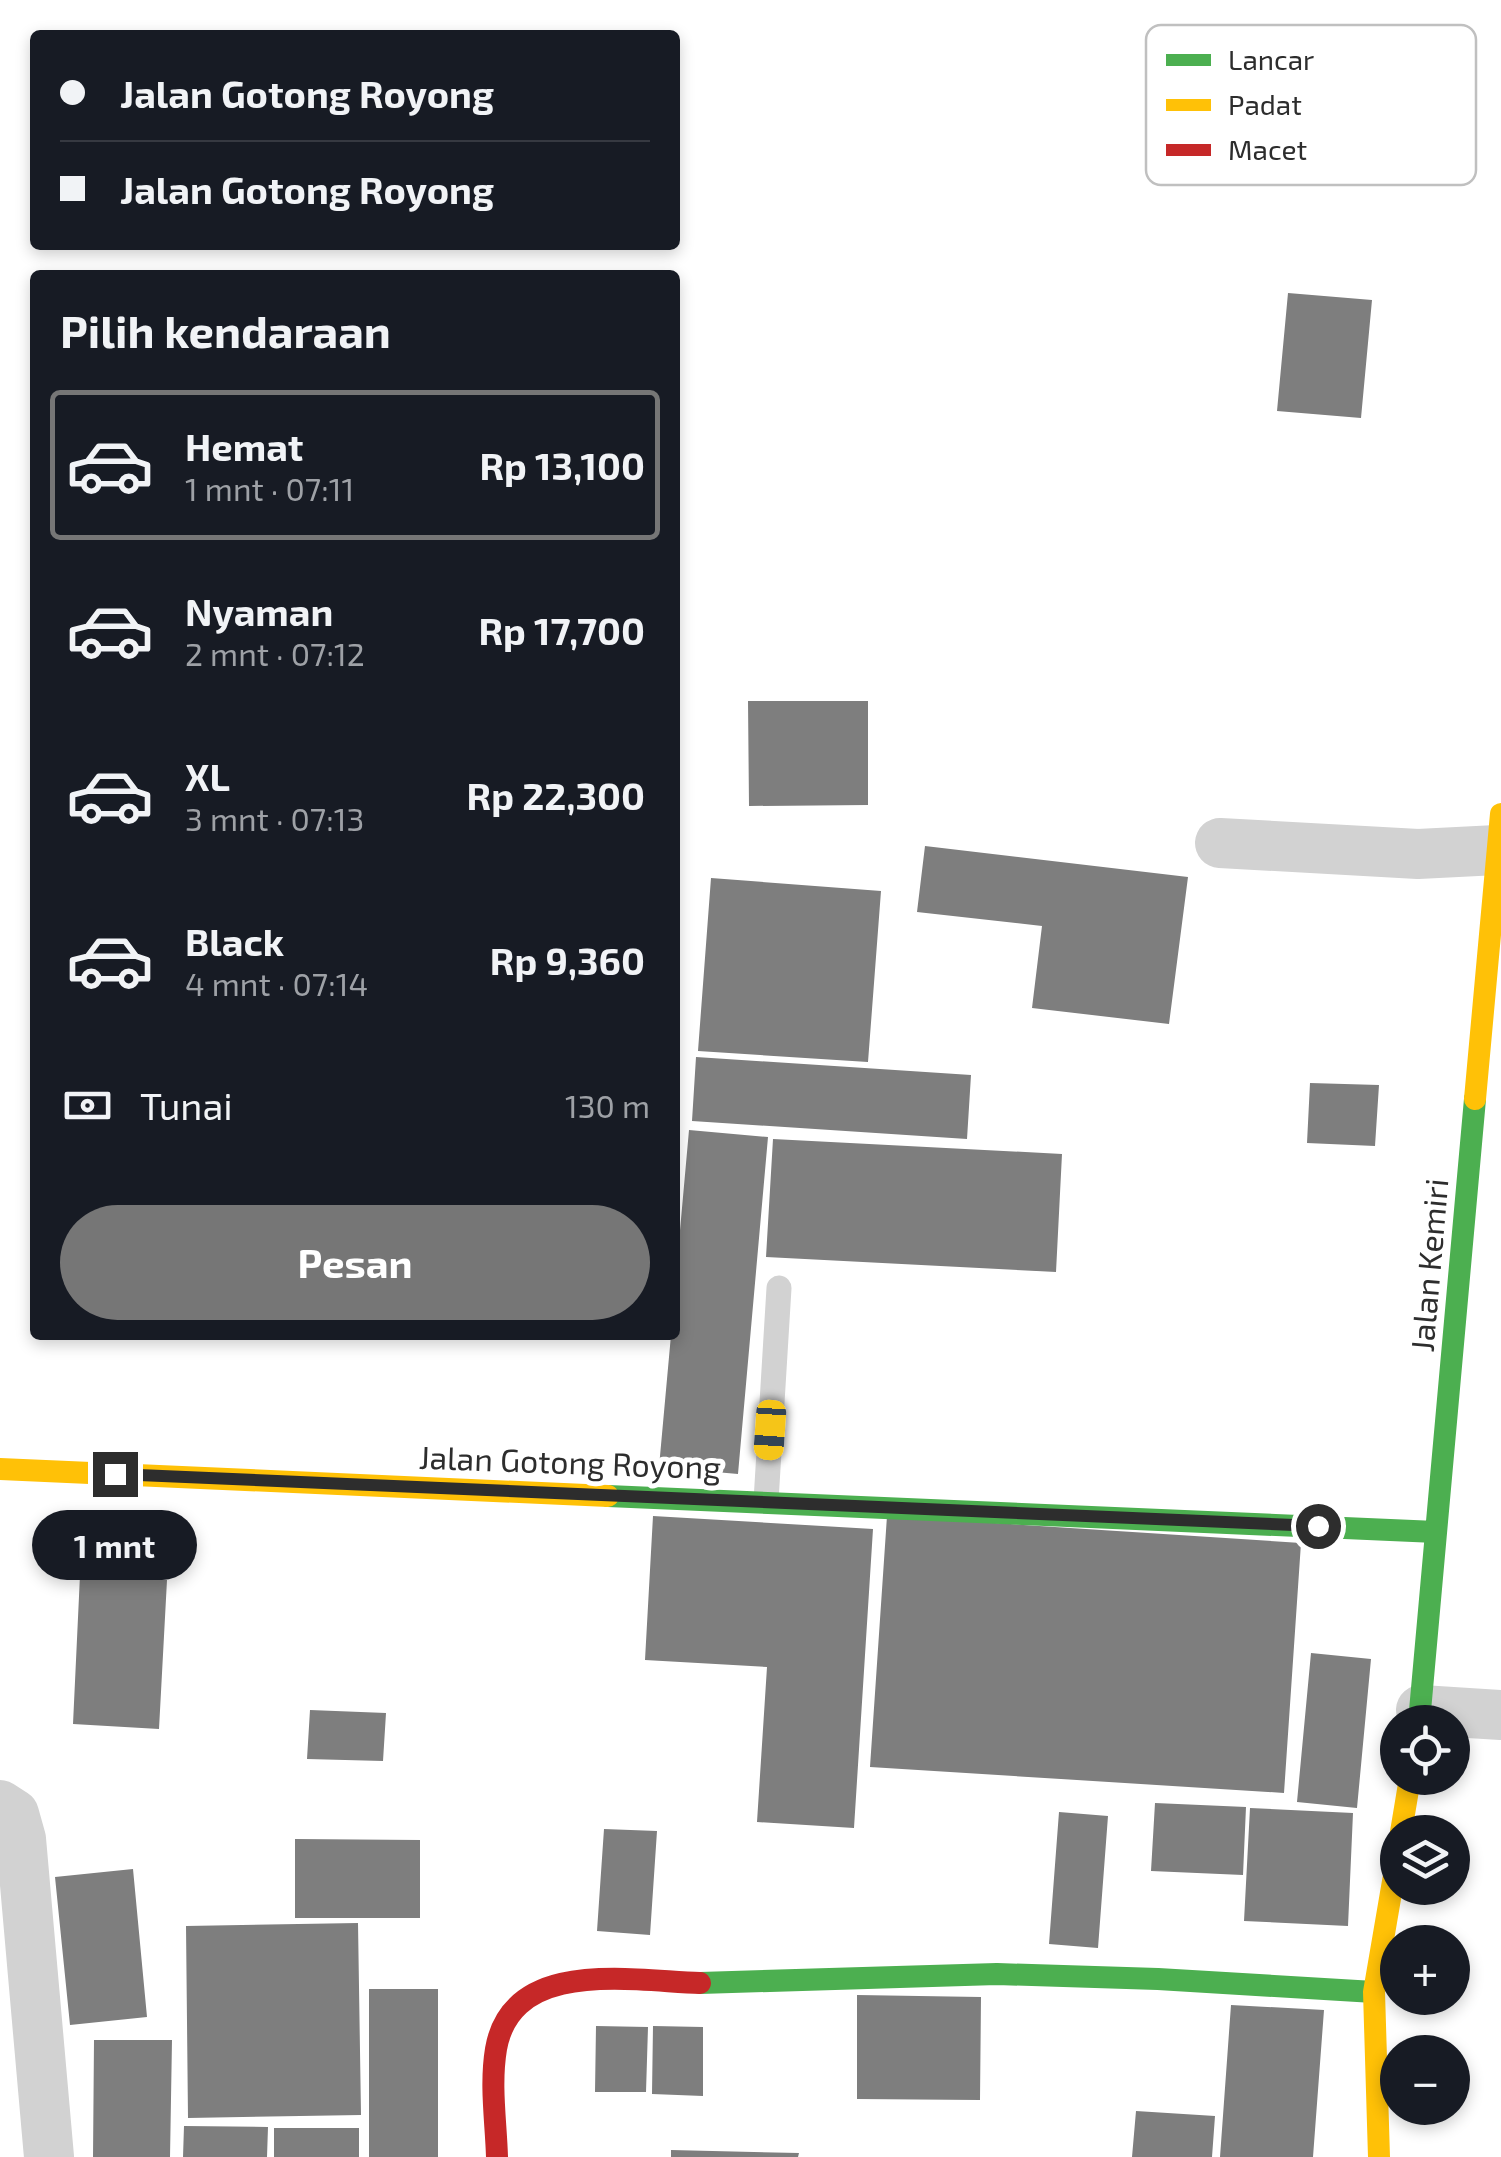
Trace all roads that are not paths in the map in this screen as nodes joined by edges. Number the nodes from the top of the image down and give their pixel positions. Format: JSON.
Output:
{"nodes":[{"id":1,"x":1499,"y":832,"type":"edge"},
{"id":2,"x":1220,"y":843,"type":"dead end"},
{"id":3,"x":1487,"y":1124,"type":"edge"},
{"id":4,"x":779,"y":1288,"type":"dead end"},
{"id":5,"x":0,"y":1470,"type":"edge"},
{"id":6,"x":766,"y":1501,"type":"junction"},
{"id":7,"x":1436,"y":1532,"type":"junction"},
{"id":8,"x":1421,"y":1705,"type":"edge"},
{"id":9,"x":1470,"y":1715,"type":"edge"},
{"id":10,"x":1501,"y":1715,"type":"edge"},
{"id":11,"x":0,"y":1805,"type":"edge"},
{"id":12,"x":1389,"y":1905,"type":"edge"},
{"id":13,"x":1374,"y":1992,"type":"junction"},
{"id":14,"x":49,"y":2157,"type":"edge"},
{"id":15,"x":496,"y":2157,"type":"edge"},
{"id":16,"x":1379,"y":2157,"type":"edge"}],
"edges":[{"from":1,"to":2,"type":"street"},
{"from":1,"to":3,"type":"street","name":"Jalan Kemiri"},
{"from":3,"to":7,"type":"street","name":"Jalan Kemiri"},
{"from":4,"to":6,"type":"lane"},
{"from":5,"to":6,"type":"street","name":"Jalan Gotong Royong"},
{"from":6,"to":7,"type":"street","name":"Jalan Gotong Royong"},
{"from":7,"to":8,"type":"street","name":"Jalan Kemiri"},
{"from":9,"to":10,"type":"street"},
{"from":11,"to":14,"type":"street"},
{"from":12,"to":13,"type":"street"},
{"from":13,"to":15,"type":"street"},
{"from":13,"to":16,"type":"street"}]}
